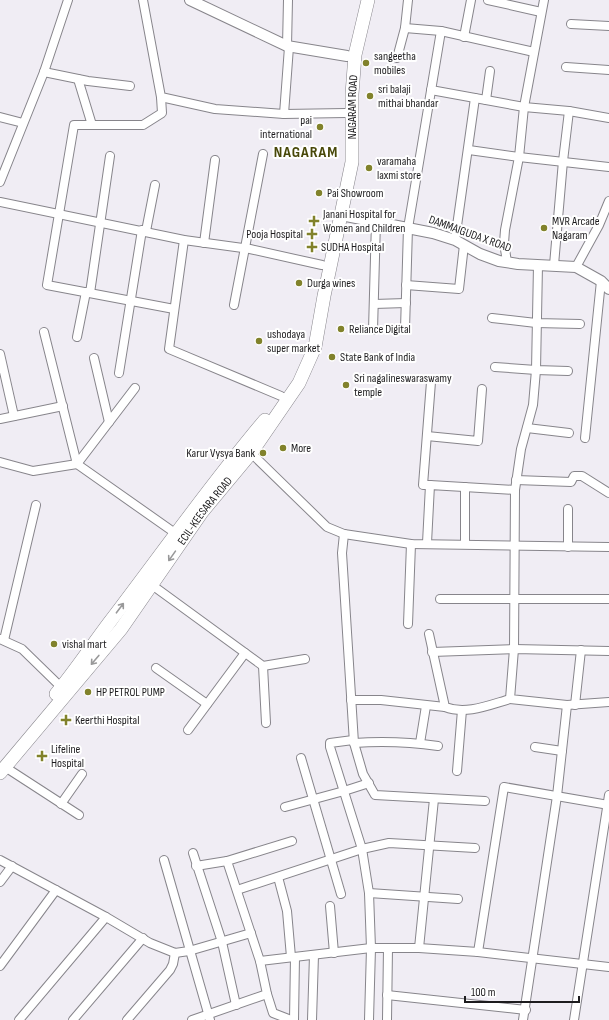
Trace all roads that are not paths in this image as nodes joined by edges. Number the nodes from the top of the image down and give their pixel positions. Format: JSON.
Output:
{"nodes":[{"id":1,"x":68,"y":0,"type":"edge"},
{"id":2,"x":142,"y":0,"type":"edge"},
{"id":3,"x":288,"y":0,"type":"edge"},
{"id":4,"x":361,"y":0,"type":"edge"},
{"id":5,"x":368,"y":0,"type":"edge"},
{"id":6,"x":408,"y":0,"type":"edge"},
{"id":7,"x":471,"y":0,"type":"edge"},
{"id":8,"x":488,"y":0,"type":"edge"},
{"id":9,"x":544,"y":0,"type":"edge"},
{"id":10,"x":193,"y":1,"type":"edge"},
{"id":11,"x":541,"y":12,"type":"junction"},
{"id":12,"x":571,"y":24,"type":"dead end"},
{"id":13,"x":609,"y":26,"type":"edge"},
{"id":14,"x":404,"y":28,"type":"junction"},
{"id":15,"x":441,"y":32,"type":"junction"},
{"id":16,"x":464,"y":37,"type":"junction"},
{"id":17,"x":288,"y":47,"type":"junction"},
{"id":18,"x":534,"y":52,"type":"junction"},
{"id":19,"x":347,"y":56,"type":"junction"},
{"id":20,"x":397,"y":58,"type":"dead end"},
{"id":21,"x":566,"y":67,"type":"dead end"},
{"id":22,"x":609,"y":70,"type":"edge"},
{"id":23,"x":490,"y":71,"type":"dead end"},
{"id":24,"x":44,"y":72,"type":"junction"},
{"id":25,"x":78,"y":79,"type":"junction"},
{"id":26,"x":130,"y":86,"type":"dead end"},
{"id":27,"x":431,"y":90,"type":"junction"},
{"id":28,"x":161,"y":97,"type":"junction"},
{"id":29,"x":475,"y":98,"type":"junction"},
{"id":30,"x":486,"y":100,"type":"junction"},
{"id":31,"x":524,"y":107,"type":"junction"},
{"id":32,"x":569,"y":111,"type":"junction"},
{"id":33,"x":346,"y":113,"type":"junction"},
{"id":34,"x":284,"y":114,"type":"junction"},
{"id":35,"x":0,"y":117,"type":"edge"},
{"id":36,"x":609,"y":118,"type":"edge"},
{"id":37,"x":23,"y":123,"type":"junction"},
{"id":38,"x":92,"y":125,"type":"junction"},
{"id":39,"x":469,"y":150,"type":"junction"},
{"id":40,"x":263,"y":154,"type":"dead end"},
{"id":41,"x":110,"y":156,"type":"dead end"},
{"id":42,"x":519,"y":157,"type":"junction"},
{"id":43,"x":215,"y":160,"type":"dead end"},
{"id":44,"x":4,"y":161,"type":"edge"},
{"id":45,"x":563,"y":161,"type":"junction"},
{"id":46,"x":609,"y":166,"type":"edge"},
{"id":47,"x":0,"y":182,"type":"edge"},
{"id":48,"x":155,"y":185,"type":"dead end"},
{"id":49,"x":0,"y":202,"type":"edge"},
{"id":50,"x":609,"y":202,"type":"edge"},
{"id":51,"x":338,"y":214,"type":"junction"},
{"id":52,"x":59,"y":215,"type":"junction"},
{"id":53,"x":376,"y":221,"type":"junction"},
{"id":54,"x":100,"y":222,"type":"junction"},
{"id":55,"x":408,"y":228,"type":"junction"},
{"id":56,"x":144,"y":231,"type":"junction"},
{"id":57,"x":184,"y":240,"type":"junction"},
{"id":58,"x":455,"y":240,"type":"junction"},
{"id":59,"x":204,"y":243,"type":"junction"},
{"id":60,"x":464,"y":245,"type":"junction"},
{"id":61,"x":245,"y":249,"type":"junction"},
{"id":62,"x":506,"y":262,"type":"junction"},
{"id":63,"x":322,"y":265,"type":"junction"},
{"id":64,"x":538,"y":265,"type":"junction"},
{"id":65,"x":554,"y":265,"type":"junction"},
{"id":66,"x":576,"y":267,"type":"junction"},
{"id":67,"x":601,"y":281,"type":"junction"},
{"id":68,"x":406,"y":285,"type":"junction"},
{"id":69,"x":609,"y":289,"type":"edge"},
{"id":70,"x":88,"y":293,"type":"junction"},
{"id":71,"x":131,"y":301,"type":"junction"},
{"id":72,"x":406,"y":303,"type":"junction"},
{"id":73,"x":374,"y":304,"type":"junction"},
{"id":74,"x":234,"y":305,"type":"dead end"},
{"id":75,"x":174,"y":309,"type":"junction"},
{"id":76,"x":492,"y":318,"type":"dead end"},
{"id":77,"x":536,"y":323,"type":"junction"},
{"id":78,"x":580,"y":324,"type":"dead end"},
{"id":79,"x":405,"y":329,"type":"dead end"},
{"id":80,"x":373,"y":330,"type":"dead end"},
{"id":81,"x":44,"y":332,"type":"dead end"},
{"id":82,"x":77,"y":337,"type":"dead end"},
{"id":83,"x":0,"y":354,"type":"edge"},
{"id":84,"x":94,"y":358,"type":"dead end"},
{"id":85,"x":495,"y":366,"type":"dead end"},
{"id":86,"x":536,"y":370,"type":"junction"},
{"id":87,"x":568,"y":371,"type":"dead end"},
{"id":88,"x":119,"y":373,"type":"dead end"},
{"id":89,"x":431,"y":382,"type":"dead end"},
{"id":90,"x":135,"y":388,"type":"dead end"},
{"id":91,"x":482,"y":389,"type":"dead end"},
{"id":92,"x":281,"y":396,"type":"junction"},
{"id":93,"x":62,"y":406,"type":"junction"},
{"id":94,"x":14,"y":416,"type":"junction"},
{"id":95,"x":0,"y":419,"type":"edge"},
{"id":96,"x":109,"y":422,"type":"junction"},
{"id":97,"x":527,"y":428,"type":"junction"},
{"id":98,"x":569,"y":433,"type":"dead end"},
{"id":99,"x":427,"y":436,"type":"junction"},
{"id":100,"x":585,"y":438,"type":"dead end"},
{"id":101,"x":251,"y":453,"type":"junction"},
{"id":102,"x":0,"y":462,"type":"edge"},
{"id":103,"x":77,"y":464,"type":"junction"},
{"id":104,"x":516,"y":480,"type":"junction"},
{"id":105,"x":430,"y":485,"type":"junction"},
{"id":106,"x":465,"y":487,"type":"junction"},
{"id":107,"x":515,"y":490,"type":"junction"},
{"id":108,"x":609,"y":493,"type":"edge"},
{"id":109,"x":209,"y":497,"type":"junction"},
{"id":110,"x":36,"y":504,"type":"dead end"},
{"id":111,"x":568,"y":510,"type":"dead end"},
{"id":112,"x":175,"y":534,"type":"junction"},
{"id":113,"x":344,"y":534,"type":"junction"},
{"id":114,"x":427,"y":543,"type":"junction"},
{"id":115,"x":411,"y":544,"type":"junction"},
{"id":116,"x":465,"y":544,"type":"junction"},
{"id":117,"x":515,"y":546,"type":"junction"},
{"id":118,"x":568,"y":547,"type":"junction"},
{"id":119,"x":609,"y":547,"type":"edge"},
{"id":120,"x":152,"y":585,"type":"junction"},
{"id":121,"x":440,"y":599,"type":"dead end"},
{"id":122,"x":514,"y":599,"type":"junction"},
{"id":123,"x":609,"y":599,"type":"edge"},
{"id":124,"x":408,"y":624,"type":"dead end"},
{"id":125,"x":429,"y":634,"type":"dead end"},
{"id":126,"x":2,"y":640,"type":"edge"},
{"id":127,"x":514,"y":649,"type":"junction"},
{"id":128,"x":581,"y":650,"type":"junction"},
{"id":129,"x":609,"y":651,"type":"edge"},
{"id":130,"x":432,"y":652,"type":"junction"},
{"id":131,"x":245,"y":653,"type":"junction"},
{"id":132,"x":305,"y":659,"type":"dead end"},
{"id":133,"x":263,"y":666,"type":"junction"},
{"id":134,"x":156,"y":668,"type":"dead end"},
{"id":135,"x":62,"y":687,"type":"junction"},
{"id":136,"x":510,"y":699,"type":"junction"},
{"id":137,"x":351,"y":700,"type":"junction"},
{"id":138,"x":609,"y":702,"type":"edge"},
{"id":139,"x":207,"y":704,"type":"junction"},
{"id":140,"x":571,"y":705,"type":"junction"},
{"id":141,"x":426,"y":706,"type":"junction"},
{"id":142,"x":445,"y":707,"type":"junction"},
{"id":143,"x":462,"y":710,"type":"junction"},
{"id":144,"x":266,"y":723,"type":"dead end"},
{"id":145,"x":188,"y":730,"type":"dead end"},
{"id":146,"x":354,"y":741,"type":"junction"},
{"id":147,"x":420,"y":743,"type":"junction"},
{"id":148,"x":438,"y":746,"type":"dead end"},
{"id":149,"x":535,"y":747,"type":"dead end"},
{"id":150,"x":562,"y":751,"type":"junction"},
{"id":151,"x":301,"y":758,"type":"dead end"},
{"id":152,"x":2,"y":766,"type":"edge"},
{"id":153,"x":457,"y":771,"type":"dead end"},
{"id":154,"x":82,"y":774,"type":"dead end"},
{"id":155,"x":369,"y":783,"type":"junction"},
{"id":156,"x":344,"y":791,"type":"junction"},
{"id":157,"x":609,"y":795,"type":"edge"},
{"id":158,"x":557,"y":796,"type":"junction"},
{"id":159,"x":313,"y":798,"type":"junction"},
{"id":160,"x":434,"y":799,"type":"junction"},
{"id":161,"x":486,"y":801,"type":"dead end"},
{"id":162,"x":61,"y":804,"type":"junction"},
{"id":163,"x":608,"y":805,"type":"edge"},
{"id":164,"x":285,"y":807,"type":"dead end"},
{"id":165,"x":79,"y":815,"type":"dead end"},
{"id":166,"x":292,"y":841,"type":"dead end"},
{"id":167,"x":430,"y":845,"type":"junction"},
{"id":168,"x":475,"y":848,"type":"dead end"},
{"id":169,"x":362,"y":849,"type":"junction"},
{"id":170,"x":192,"y":853,"type":"dead end"},
{"id":171,"x":332,"y":858,"type":"junction"},
{"id":172,"x":0,"y":860,"type":"edge"},
{"id":173,"x":164,"y":860,"type":"dead end"},
{"id":174,"x":227,"y":861,"type":"junction"},
{"id":175,"x":12,"y":866,"type":"junction"},
{"id":176,"x":196,"y":866,"type":"junction"},
{"id":177,"x":278,"y":877,"type":"junction"},
{"id":178,"x":0,"y":882,"type":"edge"},
{"id":179,"x":56,"y":890,"type":"junction"},
{"id":180,"x":237,"y":890,"type":"junction"},
{"id":181,"x":368,"y":893,"type":"junction"},
{"id":182,"x":341,"y":894,"type":"dead end"},
{"id":183,"x":424,"y":896,"type":"junction"},
{"id":184,"x":458,"y":899,"type":"dead end"},
{"id":185,"x":330,"y":906,"type":"dead end"},
{"id":186,"x":106,"y":917,"type":"junction"},
{"id":187,"x":251,"y":933,"type":"junction"},
{"id":188,"x":143,"y":938,"type":"junction"},
{"id":189,"x":222,"y":942,"type":"junction"},
{"id":190,"x":371,"y":948,"type":"junction"},
{"id":191,"x":388,"y":948,"type":"junction"},
{"id":192,"x":419,"y":948,"type":"junction"},
{"id":193,"x":189,"y":951,"type":"junction"},
{"id":194,"x":478,"y":952,"type":"junction"},
{"id":195,"x":174,"y":953,"type":"junction"},
{"id":196,"x":334,"y":953,"type":"junction"},
{"id":197,"x":314,"y":955,"type":"junction"},
{"id":198,"x":293,"y":957,"type":"junction"},
{"id":199,"x":532,"y":958,"type":"junction"},
{"id":200,"x":260,"y":961,"type":"junction"},
{"id":201,"x":583,"y":964,"type":"junction"},
{"id":202,"x":0,"y":966,"type":"edge"},
{"id":203,"x":609,"y":967,"type":"edge"},
{"id":204,"x":267,"y":994,"type":"junction"},
{"id":205,"x":387,"y":995,"type":"junction"},
{"id":206,"x":236,"y":1005,"type":"junction"},
{"id":207,"x":526,"y":1010,"type":"junction"},
{"id":208,"x":209,"y":1017,"type":"edge"},
{"id":209,"x":19,"y":1020,"type":"edge"},
{"id":210,"x":73,"y":1020,"type":"edge"},
{"id":211,"x":127,"y":1020,"type":"edge"},
{"id":212,"x":192,"y":1020,"type":"edge"},
{"id":213,"x":291,"y":1020,"type":"edge"},
{"id":214,"x":294,"y":1020,"type":"edge"},
{"id":215,"x":312,"y":1020,"type":"edge"},
{"id":216,"x":369,"y":1020,"type":"edge"},
{"id":217,"x":386,"y":1020,"type":"edge"},
{"id":218,"x":523,"y":1020,"type":"edge"},
{"id":219,"x":574,"y":1020,"type":"edge"}],
"edges":[{"from":1,"to":24,"type":"street"},
{"from":2,"to":28,"type":"street"},
{"from":3,"to":17,"type":"street"},
{"from":4,"to":19,"type":"main road","name":"NAGARAM ROAD"},
{"from":5,"to":51,"type":"main road","name":"NAGARAM ROAD"},
{"from":6,"to":14,"type":"street"},
{"from":7,"to":16,"type":"street"},
{"from":8,"to":11,"type":"street"},
{"from":9,"to":11,"type":"street"},
{"from":10,"to":17,"type":"street"},
{"from":11,"to":18,"type":"street"},
{"from":12,"to":13,"type":"street"},
{"from":14,"to":15,"type":"street"},
{"from":14,"to":20,"type":"street"},
{"from":15,"to":16,"type":"street"},
{"from":15,"to":27,"type":"street"},
{"from":16,"to":18,"type":"street"},
{"from":17,"to":19,"type":"street"},
{"from":17,"to":34,"type":"street"},
{"from":18,"to":31,"type":"street"},
{"from":19,"to":33,"type":"main road","name":"NAGARAM ROAD"},
{"from":21,"to":22,"type":"street"},
{"from":23,"to":30,"type":"street"},
{"from":24,"to":25,"type":"street"},
{"from":24,"to":37,"type":"street"},
{"from":25,"to":26,"type":"street"},
{"from":25,"to":38,"type":"street"},
{"from":27,"to":29,"type":"street"},
{"from":27,"to":55,"type":"street"},
{"from":28,"to":34,"type":"street"},
{"from":28,"to":38,"type":"street"},
{"from":29,"to":30,"type":"street"},
{"from":29,"to":39,"type":"street"},
{"from":30,"to":31,"type":"street"},
{"from":31,"to":32,"type":"street"},
{"from":31,"to":42,"type":"street"},
{"from":32,"to":36,"type":"street"},
{"from":32,"to":45,"type":"street"},
{"from":33,"to":34,"type":"street"},
{"from":33,"to":51,"type":"main road","name":"NAGARAM ROAD"},
{"from":35,"to":37,"type":"street"},
{"from":37,"to":44,"type":"street"},
{"from":38,"to":52,"type":"street"},
{"from":39,"to":42,"type":"street"},
{"from":39,"to":58,"type":"street"},
{"from":40,"to":61,"type":"street"},
{"from":41,"to":54,"type":"street"},
{"from":42,"to":45,"type":"street"},
{"from":42,"to":62,"type":"street"},
{"from":43,"to":59,"type":"street"},
{"from":44,"to":47,"type":"street"},
{"from":45,"to":46,"type":"street"},
{"from":45,"to":65,"type":"street"},
{"from":48,"to":56,"type":"street"},
{"from":49,"to":52,"type":"street"},
{"from":50,"to":66,"type":"street"},
{"from":51,"to":53,"type":"street","name":"DAMMAIGUDA X ROAD"},
{"from":51,"to":63,"type":"main road","name":"ECIL-KEESARA ROAD"},
{"from":51,"to":101,"type":"main road","name":"ECIL-KEESARA ROAD"},
{"from":52,"to":54,"type":"street"},
{"from":52,"to":70,"type":"street"},
{"from":53,"to":55,"type":"street","name":"DAMMAIGUDA X ROAD"},
{"from":53,"to":73,"type":"street"},
{"from":54,"to":56,"type":"street"},
{"from":54,"to":70,"type":"street"},
{"from":55,"to":58,"type":"street","name":"DAMMAIGUDA X ROAD"},
{"from":55,"to":68,"type":"street"},
{"from":56,"to":57,"type":"street"},
{"from":56,"to":71,"type":"street"},
{"from":57,"to":59,"type":"street"},
{"from":57,"to":75,"type":"street"},
{"from":58,"to":60,"type":"street","name":"DAMMAIGUDA X ROAD"},
{"from":59,"to":61,"type":"street"},
{"from":60,"to":62,"type":"street","name":"DAMMAIGUDA X ROAD"},
{"from":60,"to":68,"type":"street"},
{"from":61,"to":63,"type":"street"},
{"from":61,"to":74,"type":"street"},
{"from":62,"to":64,"type":"street","name":"DAMMAIGUDA X ROAD"},
{"from":63,"to":92,"type":"main road","name":"ECIL-KEESARA ROAD"},
{"from":64,"to":65,"type":"street","name":"DAMMAIGUDA X ROAD"},
{"from":64,"to":77,"type":"street"},
{"from":65,"to":66,"type":"street","name":"DAMMAIGUDA X ROAD"},
{"from":66,"to":67,"type":"street","name":"DAMMAIGUDA X ROAD"},
{"from":67,"to":69,"type":"street","name":"DAMMAIGUDA X ROAD"},
{"from":67,"to":100,"type":"street"},
{"from":68,"to":72,"type":"street"},
{"from":70,"to":71,"type":"street"},
{"from":70,"to":82,"type":"street"},
{"from":71,"to":75,"type":"street"},
{"from":71,"to":88,"type":"street"},
{"from":72,"to":73,"type":"street"},
{"from":72,"to":79,"type":"street"},
{"from":73,"to":80,"type":"street"},
{"from":75,"to":92,"type":"street"},
{"from":76,"to":77,"type":"street"},
{"from":77,"to":78,"type":"street"},
{"from":77,"to":86,"type":"street"},
{"from":81,"to":93,"type":"street"},
{"from":83,"to":94,"type":"street"},
{"from":84,"to":96,"type":"street"},
{"from":85,"to":86,"type":"street"},
{"from":86,"to":87,"type":"street"},
{"from":86,"to":97,"type":"street"},
{"from":89,"to":99,"type":"street"},
{"from":90,"to":96,"type":"street"},
{"from":91,"to":99,"type":"street"},
{"from":92,"to":109,"type":"main road","name":"ECIL-KEESARA ROAD"},
{"from":93,"to":94,"type":"street"},
{"from":93,"to":103,"type":"street"},
{"from":94,"to":95,"type":"street"},
{"from":96,"to":103,"type":"street"},
{"from":97,"to":98,"type":"street"},
{"from":97,"to":104,"type":"street"},
{"from":99,"to":105,"type":"street"},
{"from":101,"to":109,"type":"main road","name":"ECIL-KEESARA ROAD"},
{"from":101,"to":113,"type":"street"},
{"from":102,"to":103,"type":"street"},
{"from":103,"to":112,"type":"street"},
{"from":104,"to":107,"type":"street"},
{"from":104,"to":108,"type":"street"},
{"from":105,"to":106,"type":"street"},
{"from":105,"to":114,"type":"street"},
{"from":106,"to":107,"type":"street"},
{"from":106,"to":116,"type":"street"},
{"from":107,"to":117,"type":"street"},
{"from":109,"to":112,"type":"main road","name":"ECIL-KEESARA ROAD"},
{"from":109,"to":120,"type":"main road","name":"ECIL-KEESARA ROAD","one_way":true},
{"from":110,"to":126,"type":"street"},
{"from":111,"to":118,"type":"street"},
{"from":135,"to":112,"type":"main road","name":"ECIL-KEESARA ROAD","one_way":true},
{"from":113,"to":115,"type":"street"},
{"from":113,"to":137,"type":"street"},
{"from":114,"to":115,"type":"street"},
{"from":114,"to":116,"type":"street"},
{"from":115,"to":124,"type":"street"},
{"from":116,"to":117,"type":"street"},
{"from":117,"to":118,"type":"street"},
{"from":117,"to":122,"type":"street"},
{"from":118,"to":119,"type":"street"},
{"from":120,"to":131,"type":"street"},
{"from":120,"to":152,"type":"main road","name":"ECIL-KEESARA ROAD","one_way":true},
{"from":121,"to":122,"type":"street"},
{"from":122,"to":123,"type":"street"},
{"from":122,"to":127,"type":"street"},
{"from":125,"to":130,"type":"street"},
{"from":126,"to":135,"type":"street"},
{"from":127,"to":128,"type":"street"},
{"from":127,"to":130,"type":"street"},
{"from":127,"to":136,"type":"street"},
{"from":128,"to":129,"type":"street"},
{"from":128,"to":140,"type":"street"},
{"from":130,"to":142,"type":"street"},
{"from":131,"to":133,"type":"street"},
{"from":131,"to":139,"type":"street"},
{"from":132,"to":133,"type":"street"},
{"from":133,"to":144,"type":"street"},
{"from":134,"to":139,"type":"street"},
{"from":135,"to":152,"type":"main road","name":"ECIL-KEESARA ROAD"},
{"from":136,"to":140,"type":"street"},
{"from":136,"to":143,"type":"street"},
{"from":137,"to":141,"type":"street"},
{"from":137,"to":146,"type":"street"},
{"from":138,"to":140,"type":"street"},
{"from":139,"to":145,"type":"street"},
{"from":140,"to":150,"type":"street"},
{"from":141,"to":142,"type":"street"},
{"from":141,"to":147,"type":"street"},
{"from":142,"to":143,"type":"street"},
{"from":143,"to":153,"type":"street"},
{"from":146,"to":147,"type":"street"},
{"from":146,"to":155,"type":"street"},
{"from":146,"to":156,"type":"street"},
{"from":147,"to":148,"type":"street"},
{"from":149,"to":150,"type":"street"},
{"from":150,"to":158,"type":"street"},
{"from":151,"to":159,"type":"street"},
{"from":152,"to":162,"type":"street"},
{"from":154,"to":162,"type":"street"},
{"from":155,"to":156,"type":"street"},
{"from":155,"to":160,"type":"street"},
{"from":156,"to":159,"type":"street"},
{"from":156,"to":169,"type":"street"},
{"from":157,"to":163,"type":"street"},
{"from":158,"to":163,"type":"street"},
{"from":158,"to":194,"type":"street"},
{"from":158,"to":199,"type":"street"},
{"from":159,"to":164,"type":"street"},
{"from":159,"to":171,"type":"street"},
{"from":160,"to":161,"type":"street"},
{"from":160,"to":167,"type":"street"},
{"from":162,"to":165,"type":"street"},
{"from":163,"to":201,"type":"street"},
{"from":166,"to":174,"type":"street"},
{"from":167,"to":168,"type":"street"},
{"from":167,"to":169,"type":"street"},
{"from":167,"to":183,"type":"street"},
{"from":169,"to":171,"type":"street"},
{"from":169,"to":181,"type":"street"},
{"from":170,"to":176,"type":"street"},
{"from":171,"to":177,"type":"street"},
{"from":171,"to":182,"type":"street"},
{"from":172,"to":175,"type":"street"},
{"from":173,"to":193,"type":"street"},
{"from":174,"to":176,"type":"street"},
{"from":174,"to":180,"type":"street"},
{"from":175,"to":178,"type":"street"},
{"from":175,"to":179,"type":"street"},
{"from":176,"to":189,"type":"street"},
{"from":177,"to":180,"type":"street"},
{"from":177,"to":198,"type":"street"},
{"from":179,"to":186,"type":"street"},
{"from":179,"to":202,"type":"street"},
{"from":180,"to":187,"type":"street"},
{"from":181,"to":183,"type":"street"},
{"from":181,"to":190,"type":"street"},
{"from":183,"to":184,"type":"street"},
{"from":183,"to":192,"type":"street"},
{"from":185,"to":196,"type":"street"},
{"from":186,"to":188,"type":"street"},
{"from":186,"to":209,"type":"street"},
{"from":187,"to":189,"type":"street"},
{"from":187,"to":200,"type":"street"},
{"from":188,"to":195,"type":"street"},
{"from":188,"to":210,"type":"street"},
{"from":189,"to":193,"type":"street"},
{"from":189,"to":206,"type":"street"},
{"from":190,"to":191,"type":"street"},
{"from":190,"to":196,"type":"street"},
{"from":190,"to":216,"type":"street"},
{"from":191,"to":192,"type":"street"},
{"from":191,"to":205,"type":"street"},
{"from":192,"to":194,"type":"street"},
{"from":193,"to":195,"type":"street"},
{"from":193,"to":208,"type":"street"},
{"from":194,"to":199,"type":"street"},
{"from":195,"to":211,"type":"street"},
{"from":196,"to":197,"type":"street"},
{"from":197,"to":198,"type":"street"},
{"from":197,"to":215,"type":"street"},
{"from":198,"to":200,"type":"street"},
{"from":198,"to":214,"type":"street"},
{"from":199,"to":201,"type":"street"},
{"from":199,"to":207,"type":"street"},
{"from":200,"to":204,"type":"street"},
{"from":201,"to":203,"type":"street"},
{"from":201,"to":219,"type":"street"},
{"from":204,"to":206,"type":"street"},
{"from":204,"to":213,"type":"street"},
{"from":205,"to":207,"type":"street"},
{"from":205,"to":217,"type":"street"},
{"from":206,"to":208,"type":"street"},
{"from":207,"to":218,"type":"street"},
{"from":208,"to":212,"type":"street"}]}
